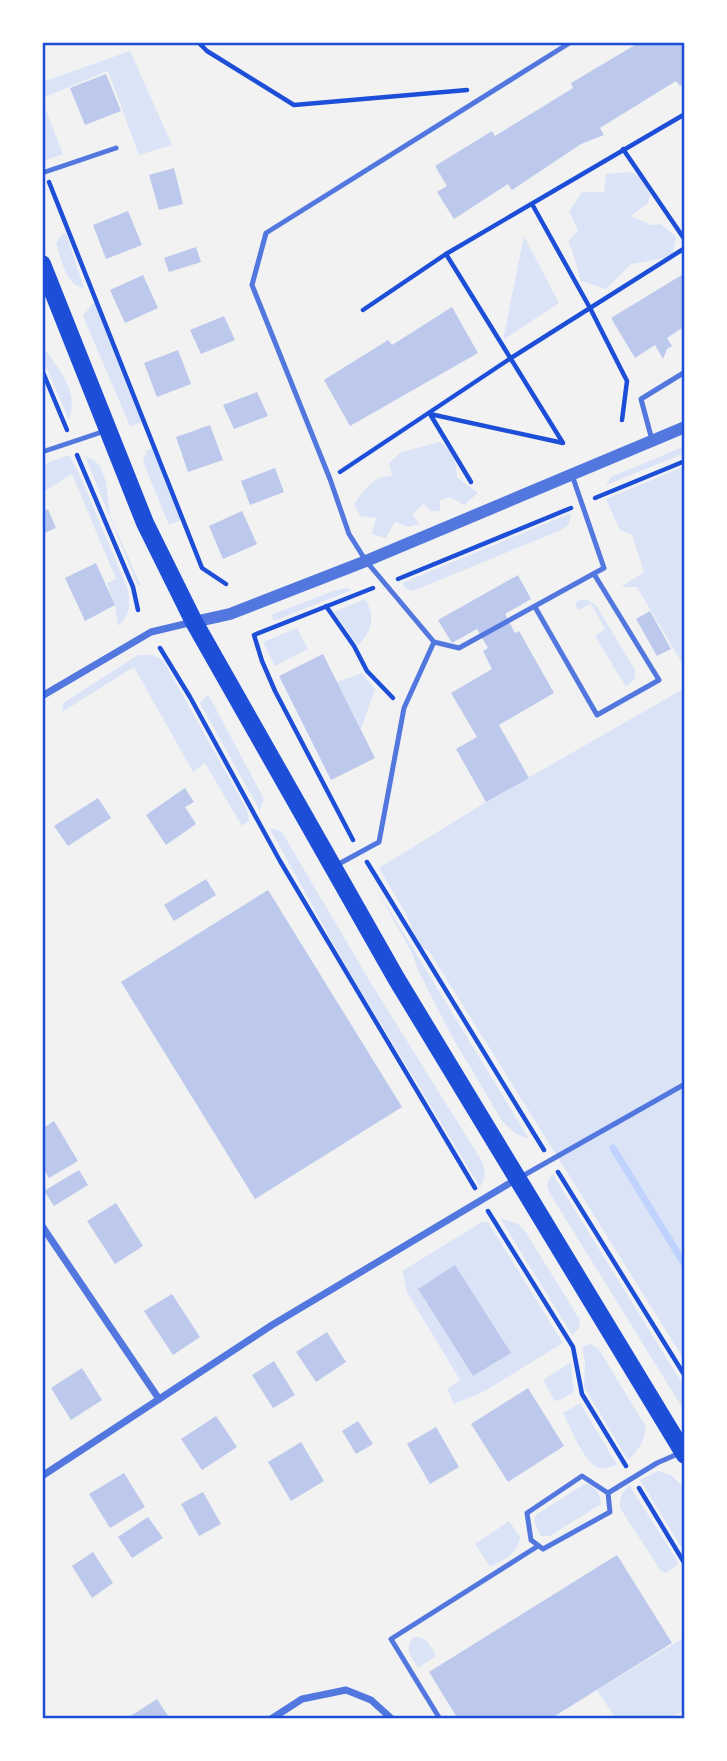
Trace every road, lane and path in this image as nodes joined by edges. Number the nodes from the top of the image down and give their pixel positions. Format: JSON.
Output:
{"nodes":[{"id":1,"x":198,"y":42,"type":"edge"},
{"id":2,"x":571,"y":42,"type":"edge"},
{"id":3,"x":499,"y":87,"type":"junction"},
{"id":4,"x":685,"y":114,"type":"edge"},
{"id":5,"x":116,"y":148,"type":"dead end"},
{"id":6,"x":623,"y":149,"type":"junction"},
{"id":7,"x":44,"y":173,"type":"edge"},
{"id":8,"x":532,"y":204,"type":"junction"},
{"id":9,"x":685,"y":240,"type":"edge"},
{"id":10,"x":685,"y":248,"type":"edge"},
{"id":11,"x":446,"y":254,"type":"junction"},
{"id":12,"x":42,"y":264,"type":"edge"},
{"id":13,"x":590,"y":308,"type":"junction"},
{"id":14,"x":363,"y":310,"type":"dead end"},
{"id":15,"x":511,"y":358,"type":"junction"},
{"id":16,"x":42,"y":370,"type":"edge"},
{"id":17,"x":685,"y":372,"type":"edge"},
{"id":18,"x":430,"y":414,"type":"junction"},
{"id":19,"x":622,"y":420,"type":"dead end"},
{"id":20,"x":64,"y":424,"type":"dead end"},
{"id":21,"x":685,"y":427,"type":"edge"},
{"id":22,"x":108,"y":430,"type":"junction"},
{"id":23,"x":652,"y":440,"type":"junction"},
{"id":24,"x":42,"y":452,"type":"edge"},
{"id":25,"x":78,"y":456,"type":"dead end"},
{"id":26,"x":685,"y":461,"type":"edge"},
{"id":27,"x":572,"y":474,"type":"junction"},
{"id":28,"x":330,"y":479,"type":"junction"},
{"id":29,"x":471,"y":482,"type":"dead end"},
{"id":30,"x":605,"y":494,"type":"dead end"},
{"id":31,"x":573,"y":507,"type":"dead end"},
{"id":32,"x":366,"y":561,"type":"junction"},
{"id":33,"x":594,"y":574,"type":"junction"},
{"id":34,"x":408,"y":576,"type":"dead end"},
{"id":35,"x":226,"y":583,"type":"dead end"},
{"id":36,"x":358,"y":593,"type":"dead end"},
{"id":37,"x":326,"y":606,"type":"junction"},
{"id":38,"x":535,"y":607,"type":"junction"},
{"id":39,"x":138,"y":610,"type":"dead end"},
{"id":40,"x":194,"y":622,"type":"junction"},
{"id":41,"x":434,"y":642,"type":"junction"},
{"id":42,"x":160,"y":648,"type":"dead end"},
{"id":43,"x":42,"y":696,"type":"edge"},
{"id":44,"x":404,"y":708,"type":"junction"},
{"id":45,"x":347,"y":831,"type":"dead end"},
{"id":46,"x":332,"y":867,"type":"junction"},
{"id":47,"x":372,"y":870,"type":"dead end"},
{"id":48,"x":685,"y":1084,"type":"edge"},
{"id":49,"x":535,"y":1135,"type":"dead end"},
{"id":50,"x":557,"y":1171,"type":"dead end"},
{"id":51,"x":516,"y":1179,"type":"junction"},
{"id":52,"x":476,"y":1189,"type":"dead end"},
{"id":53,"x":496,"y":1224,"type":"dead end"},
{"id":54,"x":42,"y":1226,"type":"edge"},
{"id":55,"x":685,"y":1376,"type":"edge"},
{"id":56,"x":159,"y":1399,"type":"junction"},
{"id":57,"x":684,"y":1453,"type":"edge"},
{"id":58,"x":620,"y":1456,"type":"dead end"},
{"id":59,"x":42,"y":1476,"type":"edge"},
{"id":60,"x":637,"y":1484,"type":"dead end"},
{"id":61,"x":608,"y":1493,"type":"junction"},
{"id":62,"x":538,"y":1546,"type":"junction"},
{"id":63,"x":685,"y":1564,"type":"edge"},
{"id":64,"x":271,"y":1719,"type":"edge"},
{"id":65,"x":392,"y":1719,"type":"edge"},
{"id":66,"x":440,"y":1719,"type":"edge"}],
"edges":[{"from":1,"to":3,"type":"path"},
{"from":2,"to":3,"type":"lane"},
{"from":3,"to":28,"type":"lane"},
{"from":4,"to":6,"type":"path"},
{"from":5,"to":7,"type":"lane"},
{"from":6,"to":8,"type":"path"},
{"from":6,"to":9,"type":"path"},
{"from":7,"to":35,"type":"path"},
{"from":8,"to":11,"type":"path"},
{"from":8,"to":13,"type":"path"},
{"from":10,"to":13,"type":"path"},
{"from":11,"to":14,"type":"path"},
{"from":11,"to":15,"type":"path"},
{"from":12,"to":22,"type":"main road"},
{"from":13,"to":15,"type":"path"},
{"from":13,"to":19,"type":"path"},
{"from":15,"to":18,"type":"path"},
{"from":15,"to":18,"type":"path"},
{"from":16,"to":20,"type":"path"},
{"from":17,"to":23,"type":"lane"},
{"from":18,"to":28,"type":"path"},
{"from":18,"to":29,"type":"path"},
{"from":21,"to":23,"type":"street"},
{"from":22,"to":24,"type":"lane"},
{"from":22,"to":40,"type":"main road"},
{"from":23,"to":27,"type":"street"},
{"from":25,"to":39,"type":"path"},
{"from":26,"to":30,"type":"path"},
{"from":27,"to":32,"type":"street"},
{"from":27,"to":33,"type":"lane"},
{"from":28,"to":32,"type":"lane"},
{"from":31,"to":34,"type":"path"},
{"from":32,"to":40,"type":"street"},
{"from":32,"to":41,"type":"lane"},
{"from":33,"to":38,"type":"lane"},
{"from":33,"to":38,"type":"lane"},
{"from":36,"to":37,"type":"path"},
{"from":37,"to":44,"type":"path"},
{"from":37,"to":45,"type":"path"},
{"from":38,"to":41,"type":"lane"},
{"from":40,"to":43,"type":"street"},
{"from":40,"to":46,"type":"main road"},
{"from":41,"to":44,"type":"lane"},
{"from":42,"to":52,"type":"path"},
{"from":44,"to":46,"type":"lane"},
{"from":46,"to":51,"type":"main road"},
{"from":47,"to":49,"type":"path"},
{"from":48,"to":51,"type":"lane"},
{"from":50,"to":55,"type":"path"},
{"from":51,"to":56,"type":"street"},
{"from":51,"to":57,"type":"main road"},
{"from":53,"to":58,"type":"path"},
{"from":54,"to":56,"type":"street"},
{"from":56,"to":59,"type":"street"},
{"from":57,"to":61,"type":"lane"},
{"from":60,"to":63,"type":"path"},
{"from":61,"to":62,"type":"lane"},
{"from":61,"to":62,"type":"lane"},
{"from":62,"to":66,"type":"lane"},
{"from":64,"to":65,"type":"street"}]}
